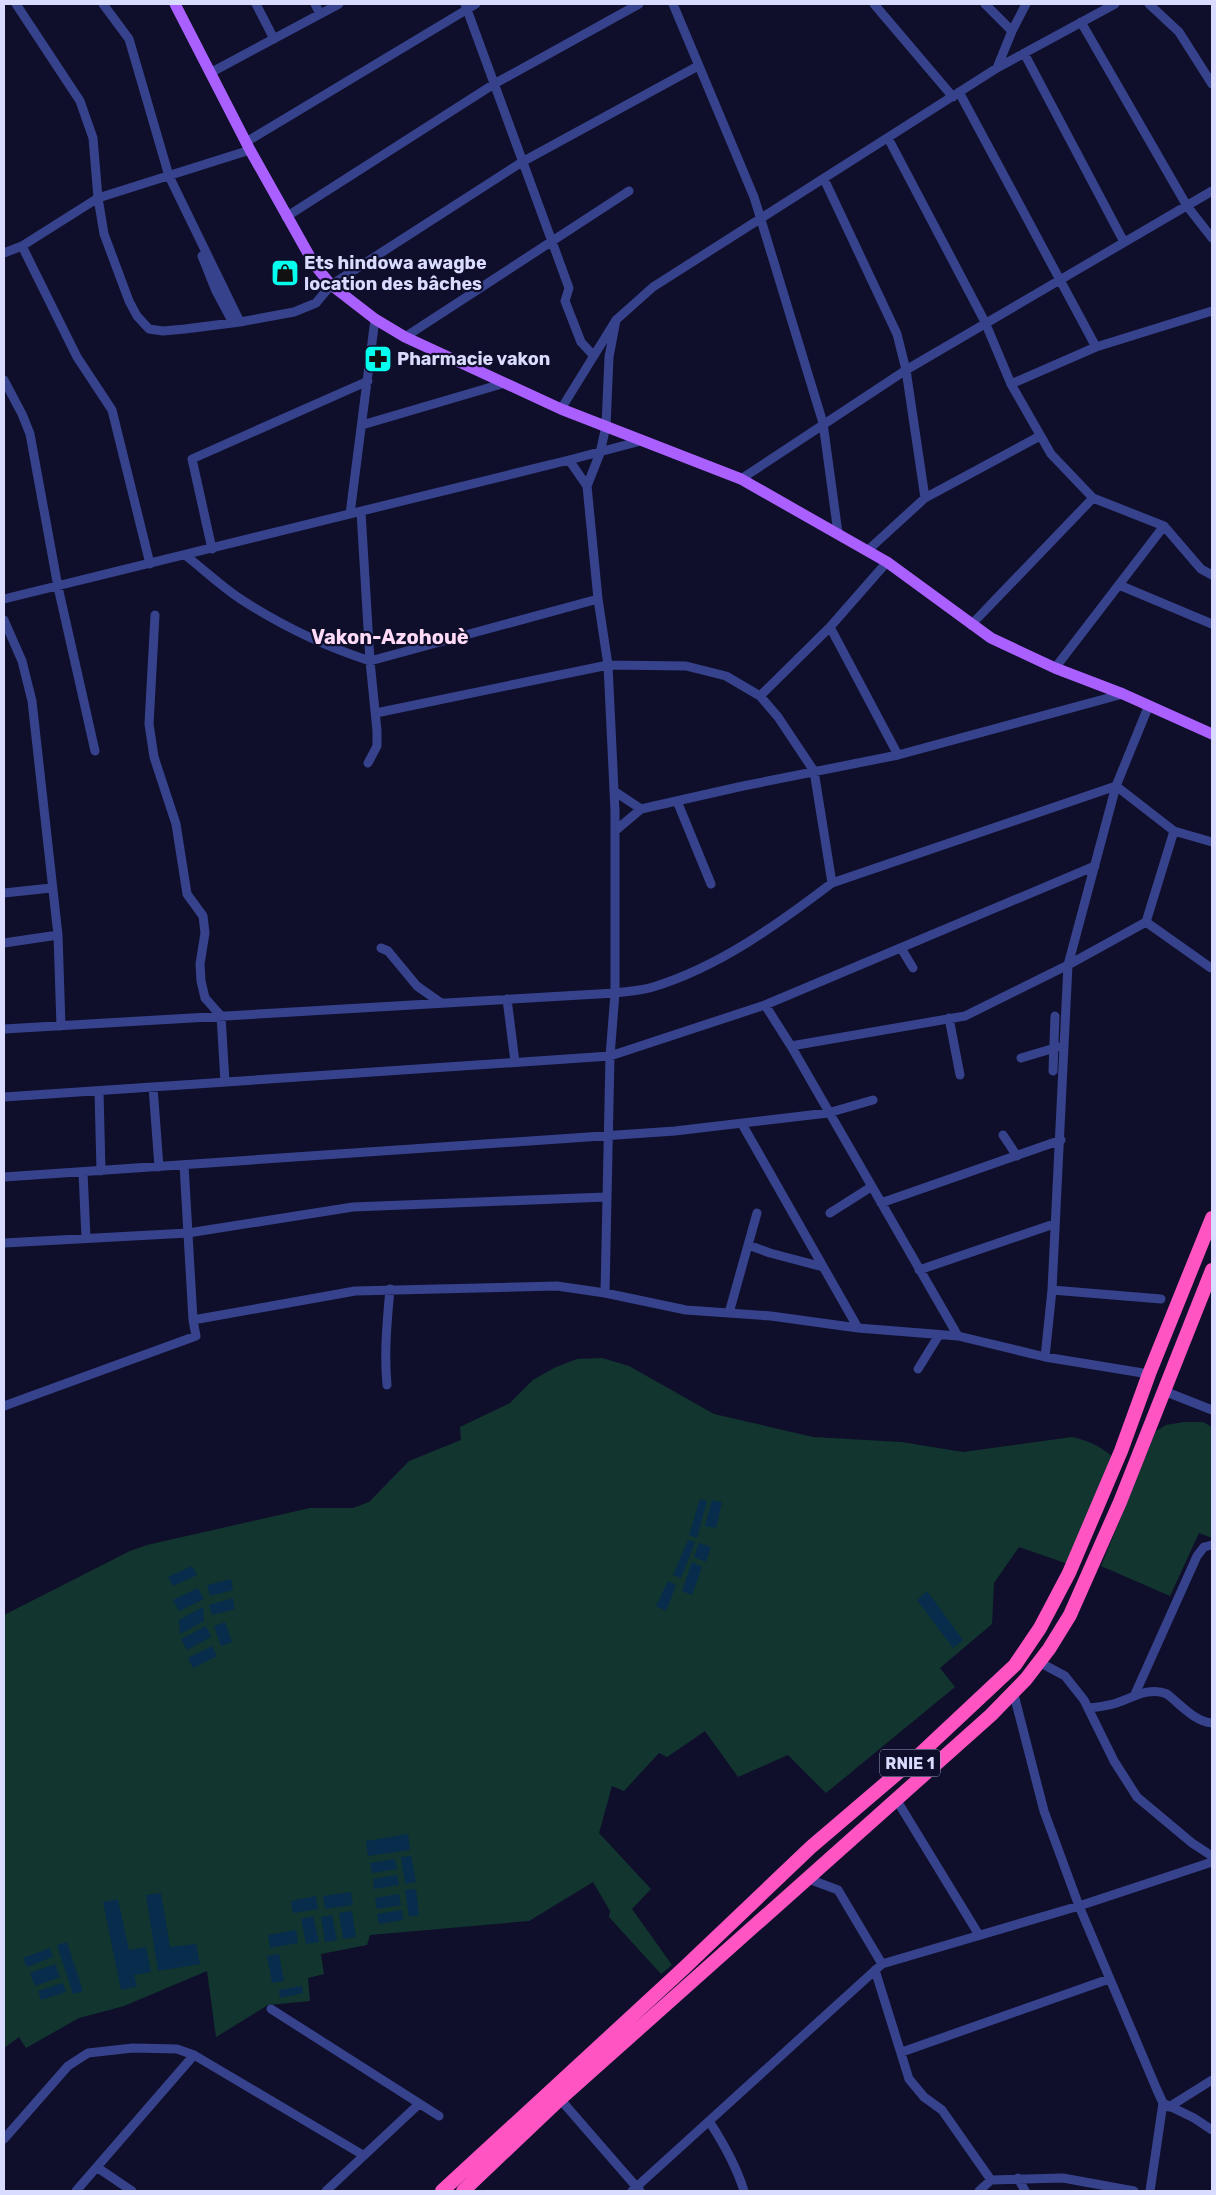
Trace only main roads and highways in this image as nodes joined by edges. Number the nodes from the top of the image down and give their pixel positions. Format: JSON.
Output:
{"nodes":[{"id":1,"x":175,"y":4,"type":"edge"},
{"id":2,"x":1212,"y":734,"type":"edge"},
{"id":3,"x":1212,"y":1218,"type":"edge"},
{"id":4,"x":1212,"y":1270,"type":"edge"},
{"id":5,"x":442,"y":2191,"type":"edge"},
{"id":6,"x":462,"y":2191,"type":"edge"}],
"edges":[{"from":1,"to":2,"type":"main road"},
{"from":3,"to":5,"type":"highway","number":"RNIE 1"},
{"from":4,"to":6,"type":"highway","number":"RNIE 1"}]}
